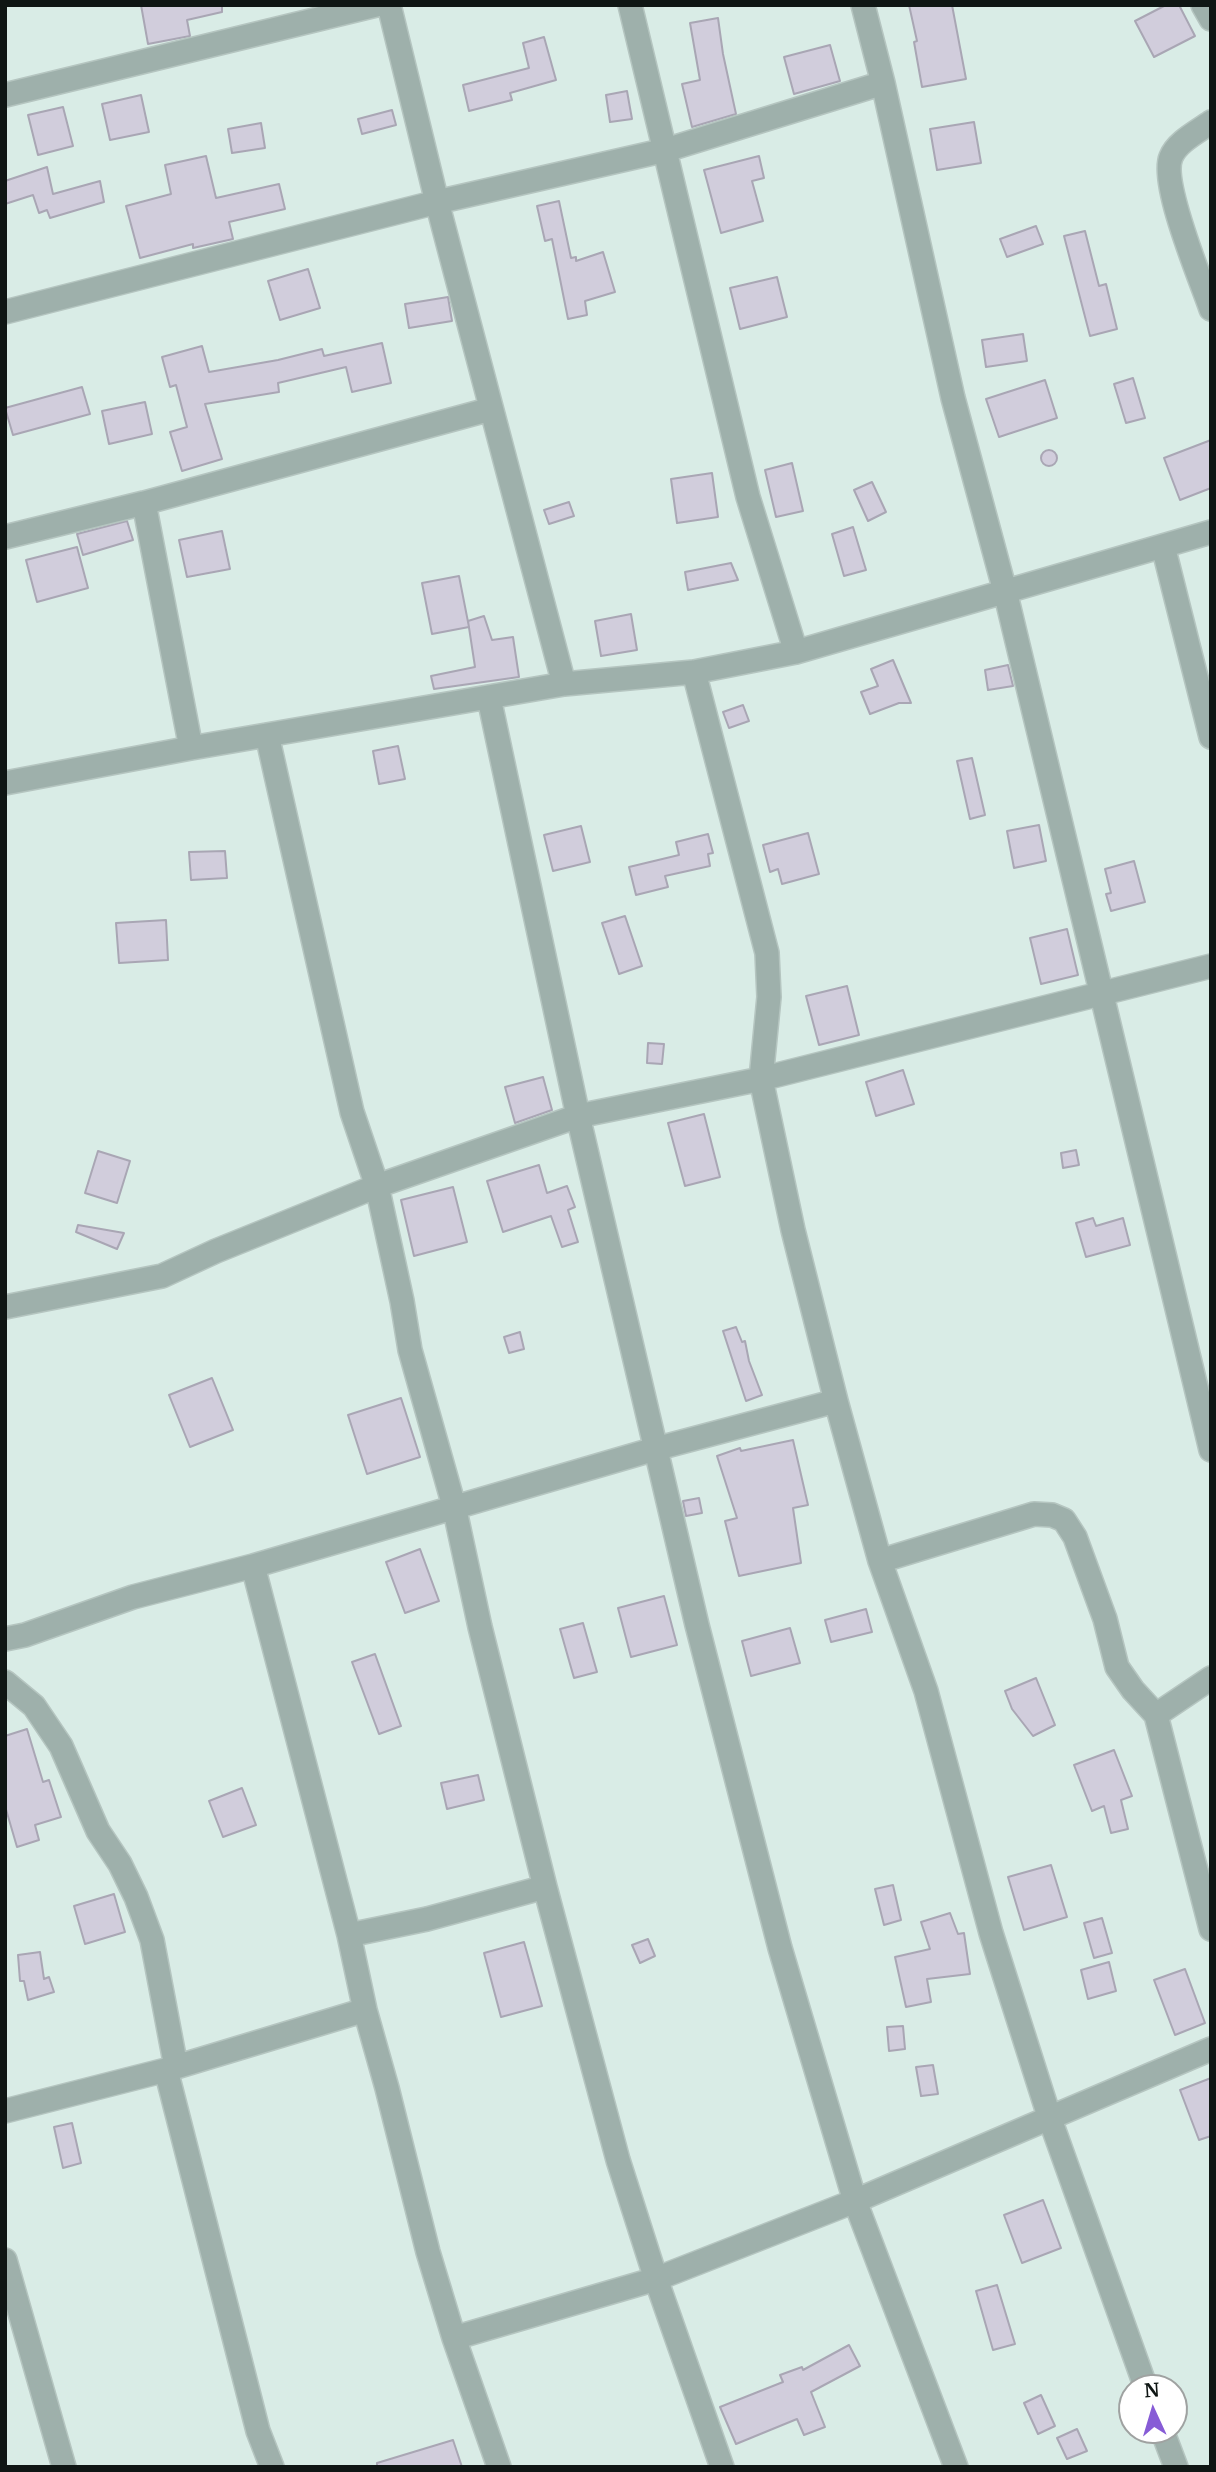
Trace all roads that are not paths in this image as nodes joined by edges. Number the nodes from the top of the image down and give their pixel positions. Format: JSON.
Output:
{"nodes":[{"id":1,"x":376,"y":5,"type":"edge"},
{"id":2,"x":388,"y":5,"type":"edge"},
{"id":3,"x":630,"y":5,"type":"edge"},
{"id":4,"x":863,"y":5,"type":"edge"},
{"id":5,"x":1203,"y":5,"type":"edge"},
{"id":6,"x":1211,"y":19,"type":"edge"},
{"id":7,"x":883,"y":83,"type":"junction"},
{"id":8,"x":5,"y":95,"type":"edge"},
{"id":9,"x":1211,"y":122,"type":"edge"},
{"id":10,"x":666,"y":150,"type":"junction"},
{"id":11,"x":437,"y":202,"type":"junction"},
{"id":12,"x":1211,"y":309,"type":"edge"},
{"id":13,"x":5,"y":312,"type":"edge"},
{"id":14,"x":491,"y":409,"type":"junction"},
{"id":15,"x":144,"y":503,"type":"junction"},
{"id":16,"x":1211,"y":532,"type":"edge"},
{"id":17,"x":5,"y":537,"type":"edge"},
{"id":18,"x":1163,"y":546,"type":"junction"},
{"id":19,"x":1005,"y":591,"type":"junction"},
{"id":20,"x":796,"y":652,"type":"junction"},
{"id":21,"x":694,"y":672,"type":"junction"},
{"id":22,"x":564,"y":684,"type":"junction"},
{"id":23,"x":489,"y":698,"type":"junction"},
{"id":24,"x":267,"y":736,"type":"junction"},
{"id":25,"x":1211,"y":737,"type":"edge"},
{"id":26,"x":191,"y":748,"type":"junction"},
{"id":27,"x":5,"y":783,"type":"edge"},
{"id":28,"x":1211,"y":966,"type":"edge"},
{"id":29,"x":1102,"y":993,"type":"junction"},
{"id":30,"x":761,"y":1079,"type":"junction"},
{"id":31,"x":578,"y":1116,"type":"junction"},
{"id":32,"x":377,"y":1186,"type":"junction"},
{"id":33,"x":5,"y":1307,"type":"edge"},
{"id":34,"x":836,"y":1401,"type":"junction"},
{"id":35,"x":655,"y":1448,"type":"junction"},
{"id":36,"x":1211,"y":1450,"type":"edge"},
{"id":37,"x":454,"y":1506,"type":"junction"},
{"id":38,"x":880,"y":1561,"type":"junction"},
{"id":39,"x":253,"y":1566,"type":"junction"},
{"id":40,"x":5,"y":1639,"type":"edge"},
{"id":41,"x":1211,"y":1678,"type":"edge"},
{"id":42,"x":5,"y":1682,"type":"edge"},
{"id":43,"x":1156,"y":1715,"type":"junction"},
{"id":44,"x":545,"y":1887,"type":"junction"},
{"id":45,"x":1211,"y":1929,"type":"edge"},
{"id":46,"x":349,"y":1935,"type":"junction"},
{"id":47,"x":365,"y":2010,"type":"junction"},
{"id":48,"x":1211,"y":2049,"type":"edge"},
{"id":49,"x":171,"y":2069,"type":"junction"},
{"id":50,"x":5,"y":2111,"type":"edge"},
{"id":51,"x":1050,"y":2119,"type":"junction"},
{"id":52,"x":855,"y":2201,"type":"junction"},
{"id":53,"x":5,"y":2260,"type":"edge"},
{"id":54,"x":656,"y":2279,"type":"junction"},
{"id":55,"x":454,"y":2338,"type":"junction"},
{"id":56,"x":1141,"y":2374,"type":"edge"},
{"id":57,"x":1167,"y":2444,"type":"edge"},
{"id":58,"x":64,"y":2467,"type":"edge"},
{"id":59,"x":272,"y":2467,"type":"edge"},
{"id":60,"x":499,"y":2467,"type":"edge"},
{"id":61,"x":722,"y":2467,"type":"edge"},
{"id":62,"x":956,"y":2467,"type":"edge"},
{"id":63,"x":1175,"y":2467,"type":"edge"}],
"edges":[{"from":1,"to":8,"type":"street"},
{"from":2,"to":11,"type":"street"},
{"from":3,"to":10,"type":"street"},
{"from":4,"to":7,"type":"street"},
{"from":5,"to":6,"type":"street"},
{"from":7,"to":10,"type":"street"},
{"from":7,"to":19,"type":"street"},
{"from":9,"to":12,"type":"street"},
{"from":10,"to":11,"type":"street"},
{"from":10,"to":20,"type":"street"},
{"from":11,"to":13,"type":"street"},
{"from":11,"to":14,"type":"street"},
{"from":14,"to":15,"type":"street"},
{"from":14,"to":22,"type":"street"},
{"from":15,"to":17,"type":"street"},
{"from":15,"to":26,"type":"street"},
{"from":16,"to":18,"type":"street"},
{"from":18,"to":19,"type":"street"},
{"from":18,"to":25,"type":"street"},
{"from":19,"to":20,"type":"street"},
{"from":19,"to":29,"type":"street"},
{"from":20,"to":21,"type":"street"},
{"from":21,"to":22,"type":"street"},
{"from":21,"to":30,"type":"street"},
{"from":22,"to":23,"type":"street"},
{"from":23,"to":24,"type":"street"},
{"from":23,"to":31,"type":"street"},
{"from":24,"to":26,"type":"street"},
{"from":24,"to":32,"type":"street"},
{"from":26,"to":27,"type":"street"},
{"from":28,"to":29,"type":"street"},
{"from":29,"to":30,"type":"street"},
{"from":29,"to":36,"type":"street"},
{"from":30,"to":31,"type":"street"},
{"from":30,"to":34,"type":"street"},
{"from":31,"to":32,"type":"street"},
{"from":31,"to":35,"type":"street"},
{"from":32,"to":33,"type":"street"},
{"from":32,"to":37,"type":"street"},
{"from":34,"to":35,"type":"street"},
{"from":34,"to":38,"type":"street"},
{"from":35,"to":37,"type":"street"},
{"from":35,"to":52,"type":"street"},
{"from":37,"to":39,"type":"street"},
{"from":37,"to":44,"type":"street"},
{"from":38,"to":43,"type":"street"},
{"from":38,"to":51,"type":"street"},
{"from":39,"to":40,"type":"street"},
{"from":39,"to":46,"type":"street"},
{"from":41,"to":43,"type":"street"},
{"from":42,"to":49,"type":"street"},
{"from":43,"to":45,"type":"street"},
{"from":44,"to":46,"type":"street"},
{"from":44,"to":54,"type":"street"},
{"from":46,"to":47,"type":"street"},
{"from":47,"to":49,"type":"street"},
{"from":47,"to":55,"type":"street"},
{"from":48,"to":51,"type":"street"},
{"from":49,"to":50,"type":"street"},
{"from":49,"to":59,"type":"street"},
{"from":51,"to":52,"type":"street"},
{"from":51,"to":56,"type":"street"},
{"from":52,"to":54,"type":"street"},
{"from":52,"to":62,"type":"street"},
{"from":53,"to":58,"type":"street"},
{"from":54,"to":55,"type":"street"},
{"from":54,"to":61,"type":"street"},
{"from":55,"to":60,"type":"street"},
{"from":57,"to":63,"type":"street"}]}
